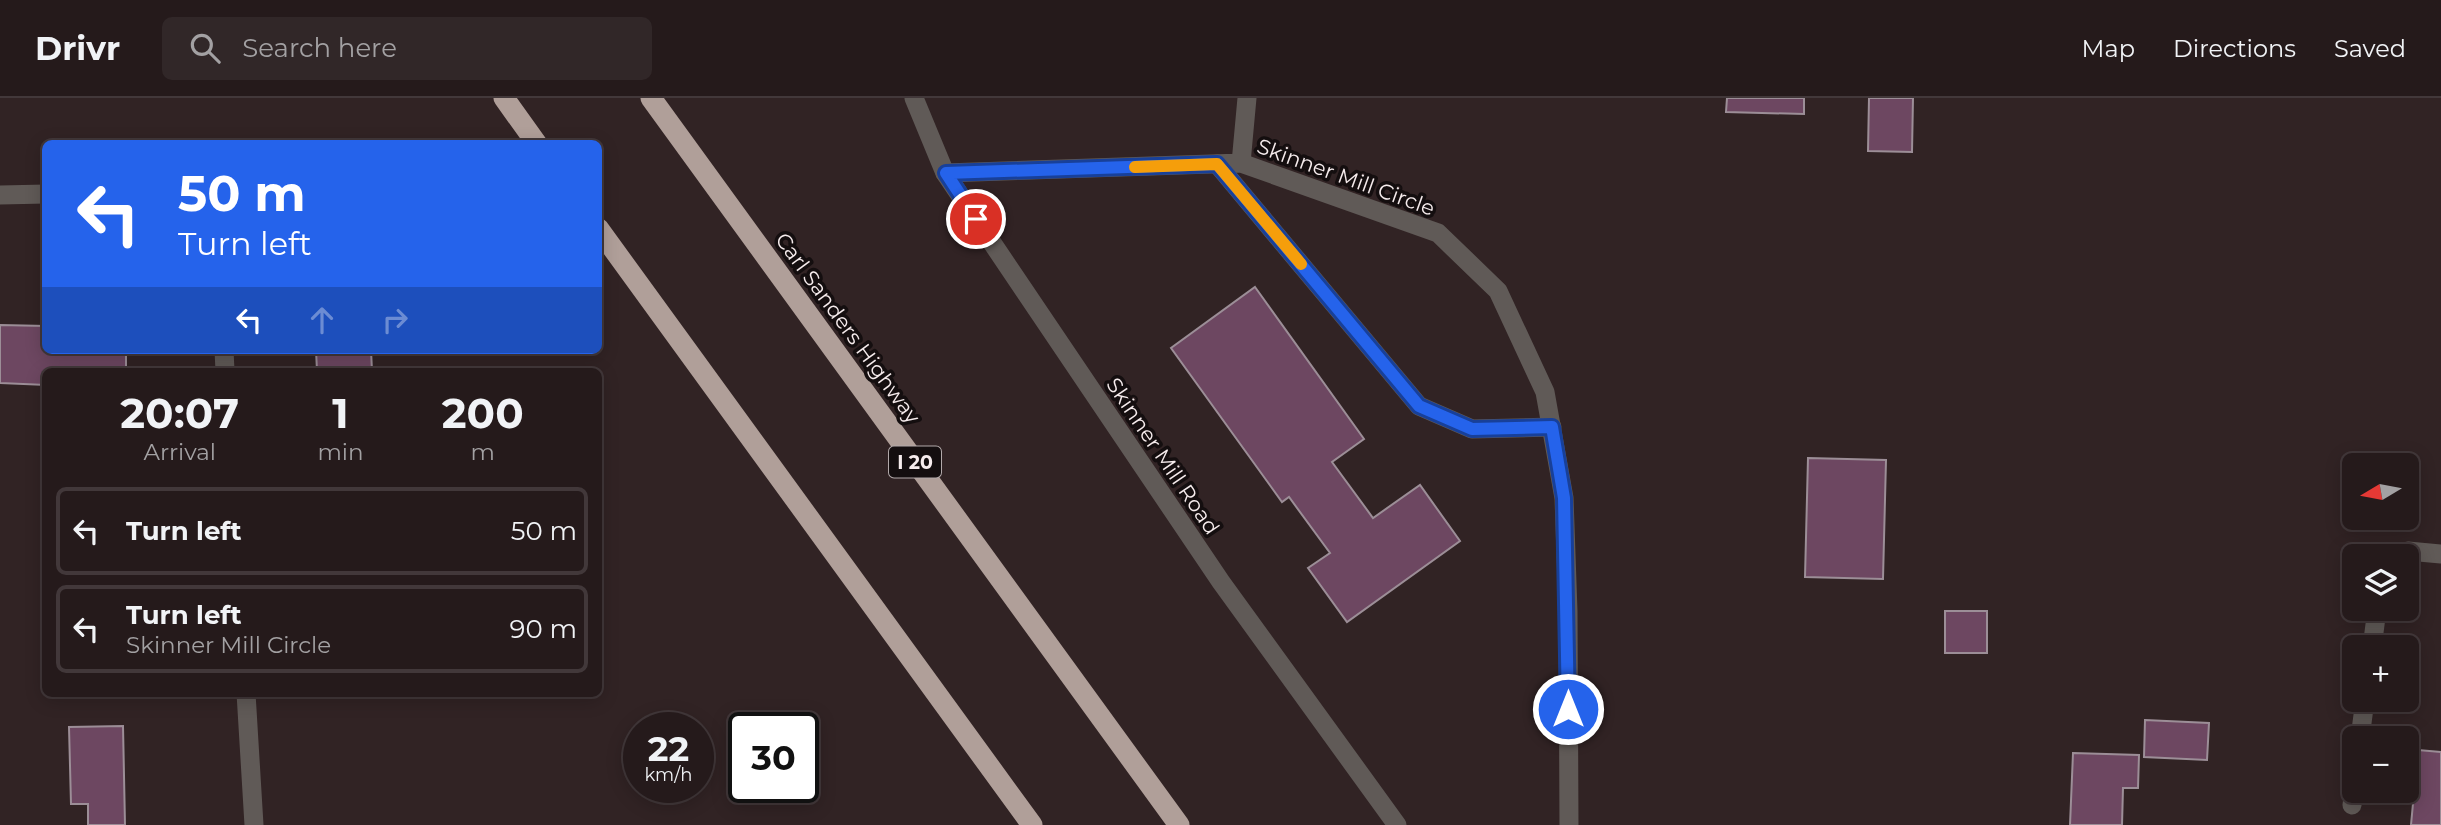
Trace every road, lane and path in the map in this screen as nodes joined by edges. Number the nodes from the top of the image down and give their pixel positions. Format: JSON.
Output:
{"nodes":[{"id":1,"x":504,"y":98,"type":"edge"},
{"id":2,"x":651,"y":98,"type":"edge"},
{"id":3,"x":914,"y":98,"type":"edge"},
{"id":4,"x":1247,"y":98,"type":"edge"},
{"id":5,"x":534,"y":140,"type":"edge"},
{"id":6,"x":1241,"y":163,"type":"junction"},
{"id":7,"x":1217,"y":164,"type":"junction"},
{"id":8,"x":946,"y":173,"type":"junction"},
{"id":9,"x":42,"y":194,"type":"edge"},
{"id":10,"x":0,"y":195,"type":"edge"},
{"id":11,"x":602,"y":234,"type":"edge"},
{"id":12,"x":1552,"y":427,"type":"junction"},
{"id":13,"x":2419,"y":552,"type":"edge"},
{"id":14,"x":2441,"y":554,"type":"edge"},
{"id":15,"x":246,"y":697,"type":"edge"},
{"id":16,"x":254,"y":825,"type":"edge"},
{"id":17,"x":1032,"y":825,"type":"edge"},
{"id":18,"x":1180,"y":825,"type":"edge"},
{"id":19,"x":1398,"y":825,"type":"edge"},
{"id":20,"x":1569,"y":825,"type":"edge"}],
"edges":[{"from":1,"to":5,"type":"highway"},
{"from":2,"to":18,"type":"highway","name":"Carl Sanders Highway","number":"I 20"},
{"from":3,"to":8,"type":"street","name":"Skinner Mill Road"},
{"from":4,"to":6,"type":"street"},
{"from":6,"to":7,"type":"street","name":"Skinner Mill Circle"},
{"from":6,"to":12,"type":"street","name":"Skinner Mill Circle"},
{"from":7,"to":8,"type":"street","name":"Skinner Mill Circle"},
{"from":7,"to":12,"type":"street"},
{"from":8,"to":19,"type":"street","name":"Skinner Mill Road"},
{"from":9,"to":10,"type":"street"},
{"from":11,"to":17,"type":"highway"},
{"from":12,"to":20,"type":"street","name":"Skinner Mill Circle"},
{"from":13,"to":14,"type":"street"},
{"from":15,"to":16,"type":"street"}]}
